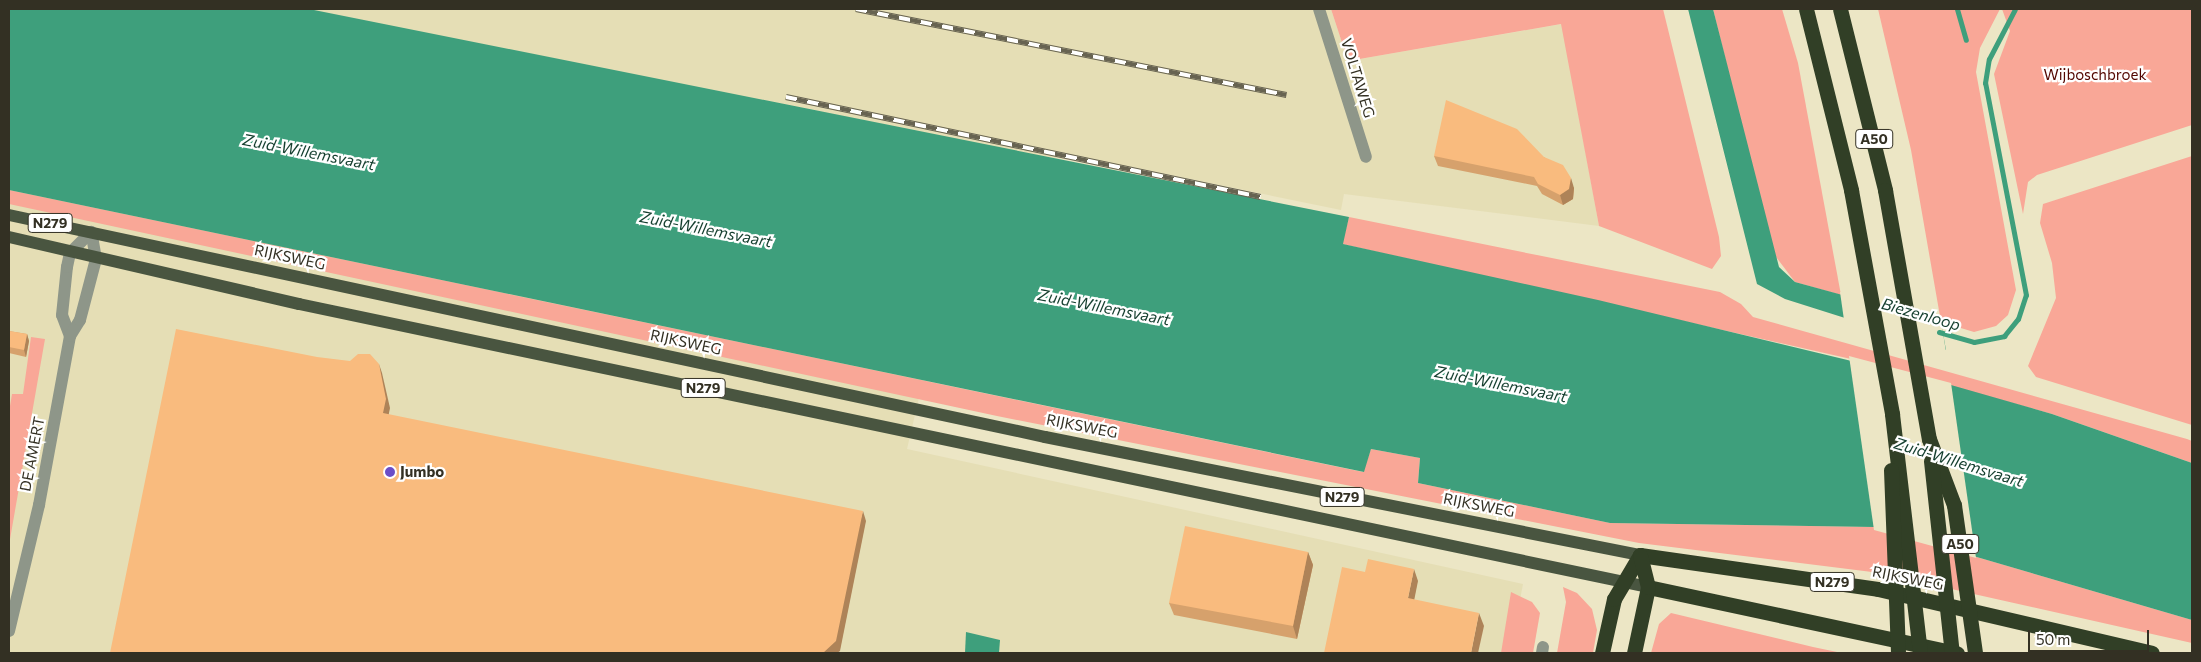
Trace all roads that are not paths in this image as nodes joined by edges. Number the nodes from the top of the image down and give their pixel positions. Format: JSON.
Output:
{"nodes":[{"id":1,"x":1320,"y":9,"type":"edge"},
{"id":2,"x":1806,"y":9,"type":"edge"},
{"id":3,"x":1840,"y":9,"type":"edge"},
{"id":4,"x":1366,"y":157,"type":"dead end"},
{"id":5,"x":9,"y":215,"type":"edge"},
{"id":6,"x":91,"y":232,"type":"junction"},
{"id":7,"x":9,"y":237,"type":"edge"},
{"id":8,"x":70,"y":253,"type":"junction"},
{"id":9,"x":96,"y":259,"type":"junction"},
{"id":10,"x":70,"y":336,"type":"junction"},
{"id":11,"x":1892,"y":414,"type":"junction"},
{"id":12,"x":1929,"y":439,"type":"junction"},
{"id":13,"x":1640,"y":555,"type":"junction"},
{"id":14,"x":14,"y":577,"type":"edge"},
{"id":15,"x":1622,"y":581,"type":"junction"},
{"id":16,"x":1648,"y":587,"type":"junction"},
{"id":17,"x":9,"y":631,"type":"edge"},
{"id":18,"x":1602,"y":653,"type":"edge"},
{"id":19,"x":1634,"y":653,"type":"edge"},
{"id":20,"x":1898,"y":653,"type":"edge"},
{"id":21,"x":1920,"y":653,"type":"edge"},
{"id":22,"x":1952,"y":653,"type":"edge"},
{"id":23,"x":1957,"y":653,"type":"edge"},
{"id":24,"x":1975,"y":653,"type":"edge"},
{"id":25,"x":2152,"y":653,"type":"edge"}],
"edges":[{"from":1,"to":4,"type":"street","name":"VOLTAWEG"},
{"from":2,"to":11,"type":"highway","number":"A50"},
{"from":3,"to":12,"type":"highway","number":"A50"},
{"from":5,"to":6,"type":"main road","name":"RIJKSWEG","number":"N279"},
{"from":6,"to":8,"type":"street"},
{"from":6,"to":9,"type":"street","name":"DE AMERT"},
{"from":6,"to":13,"type":"main road","name":"RIJKSWEG","number":"N279"},
{"from":7,"to":8,"type":"main road","number":"N279"},
{"from":8,"to":9,"type":"main road","number":"N279"},
{"from":8,"to":10,"type":"street","name":"DE AMERT"},
{"from":9,"to":10,"type":"street","name":"DE AMERT"},
{"from":9,"to":15,"type":"main road","number":"N279"},
{"from":10,"to":14,"type":"street","name":"DE AMERT"},
{"from":11,"to":20,"type":"highway","number":"A50","bridge":true},
{"from":11,"to":21,"type":"highway","number":"A50","bridge":true},
{"from":12,"to":22,"type":"highway","number":"A50","bridge":true},
{"from":12,"to":24,"type":"highway","number":"A50","bridge":true},
{"from":13,"to":15,"type":"highway"},
{"from":13,"to":16,"type":"highway"},
{"from":13,"to":25,"type":"highway","name":"RIJKSWEG","number":"N279"},
{"from":14,"to":17,"type":"street","name":"DE AMERT"},
{"from":15,"to":16,"type":"main road","number":"N279"},
{"from":15,"to":18,"type":"highway"},
{"from":16,"to":19,"type":"highway"},
{"from":16,"to":23,"type":"highway","number":"N279"}]}
